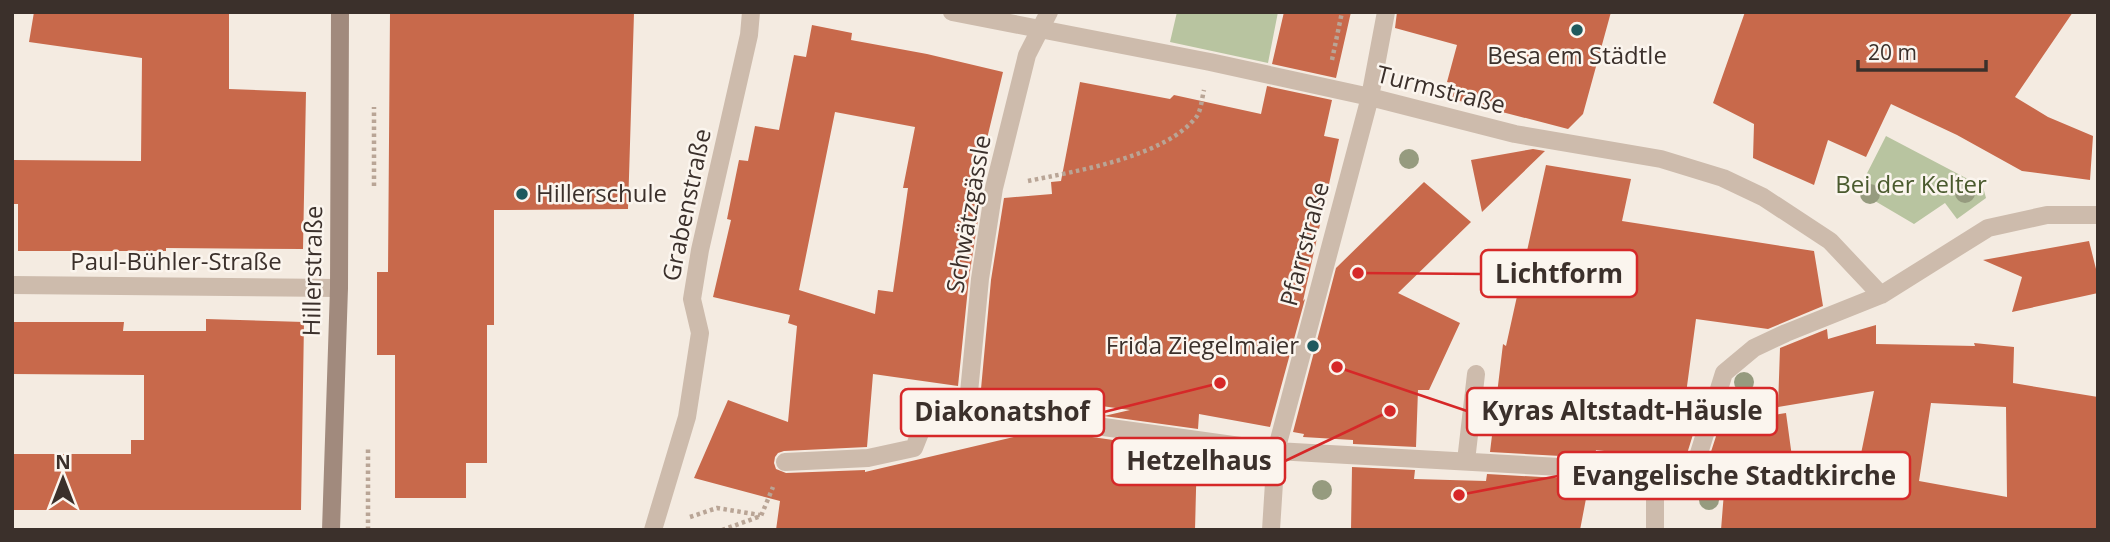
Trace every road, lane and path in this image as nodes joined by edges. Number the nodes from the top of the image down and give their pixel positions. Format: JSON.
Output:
{"nodes":[{"id":1,"x":340,"y":12,"type":"edge"},
{"id":2,"x":751,"y":12,"type":"edge"},
{"id":3,"x":952,"y":12,"type":"edge"},
{"id":4,"x":1049,"y":12,"type":"edge"},
{"id":5,"x":1342,"y":12,"type":"edge"},
{"id":6,"x":1386,"y":12,"type":"edge"},
{"id":7,"x":1040,"y":28,"type":"junction"},
{"id":8,"x":1210,"y":62,"type":"junction"},
{"id":9,"x":1332,"y":64,"type":"dead end"},
{"id":10,"x":1370,"y":97,"type":"junction"},
{"id":11,"x":994,"y":188,"type":"junction"},
{"id":12,"x":2098,"y":215,"type":"edge"},
{"id":13,"x":12,"y":285,"type":"edge"},
{"id":14,"x":339,"y":288,"type":"junction"},
{"id":15,"x":1881,"y":295,"type":"junction"},
{"id":16,"x":1476,"y":374,"type":"dead end"},
{"id":17,"x":967,"y":413,"type":"junction"},
{"id":18,"x":1276,"y":451,"type":"junction"},
{"id":19,"x":785,"y":461,"type":"joint"},
{"id":20,"x":1466,"y":461,"type":"junction"},
{"id":21,"x":1655,"y":481,"type":"junction"},
{"id":22,"x":761,"y":516,"type":"junction"},
{"id":23,"x":688,"y":518,"type":"dead end"},
{"id":24,"x":331,"y":530,"type":"edge"},
{"id":25,"x":653,"y":530,"type":"edge"},
{"id":26,"x":722,"y":530,"type":"edge"},
{"id":27,"x":1271,"y":530,"type":"edge"},
{"id":28,"x":1656,"y":530,"type":"edge"}],
"edges":[{"from":1,"to":14,"type":"street","name":"Hillerstraße"},
{"from":2,"to":25,"type":"street","name":"Grabenstraße"},
{"from":3,"to":7,"type":"street","name":"Turmstraße"},
{"from":4,"to":7,"type":"street","name":"Schwätzgässle"},
{"from":5,"to":9,"type":"path"},
{"from":6,"to":10,"type":"street","name":"Pfarrstraße"},
{"from":7,"to":8,"type":"street","name":"Turmstraße"},
{"from":7,"to":11,"type":"street","name":"Schwätzgässle"},
{"from":8,"to":10,"type":"street","name":"Turmstraße"},
{"from":8,"to":11,"type":"path"},
{"from":10,"to":15,"type":"street","name":"Turmstraße"},
{"from":10,"to":18,"type":"street","name":"Pfarrstraße"},
{"from":11,"to":17,"type":"street","name":"Schwätzgässle"},
{"from":12,"to":15,"type":"street"},
{"from":13,"to":14,"type":"street","name":"Paul-Bühler-Straße"},
{"from":14,"to":24,"type":"street","name":"Hillerstraße"},
{"from":15,"to":21,"type":"street"},
{"from":16,"to":20,"type":"street"},
{"from":17,"to":18,"type":"street"},
{"from":17,"to":19,"type":"street"},
{"from":18,"to":20,"type":"street"},
{"from":18,"to":27,"type":"street","name":"Pfarrstraße"},
{"from":19,"to":22,"type":"path"},
{"from":20,"to":21,"type":"street"},
{"from":21,"to":28,"type":"street"},
{"from":22,"to":23,"type":"path"},
{"from":22,"to":26,"type":"path"}]}
